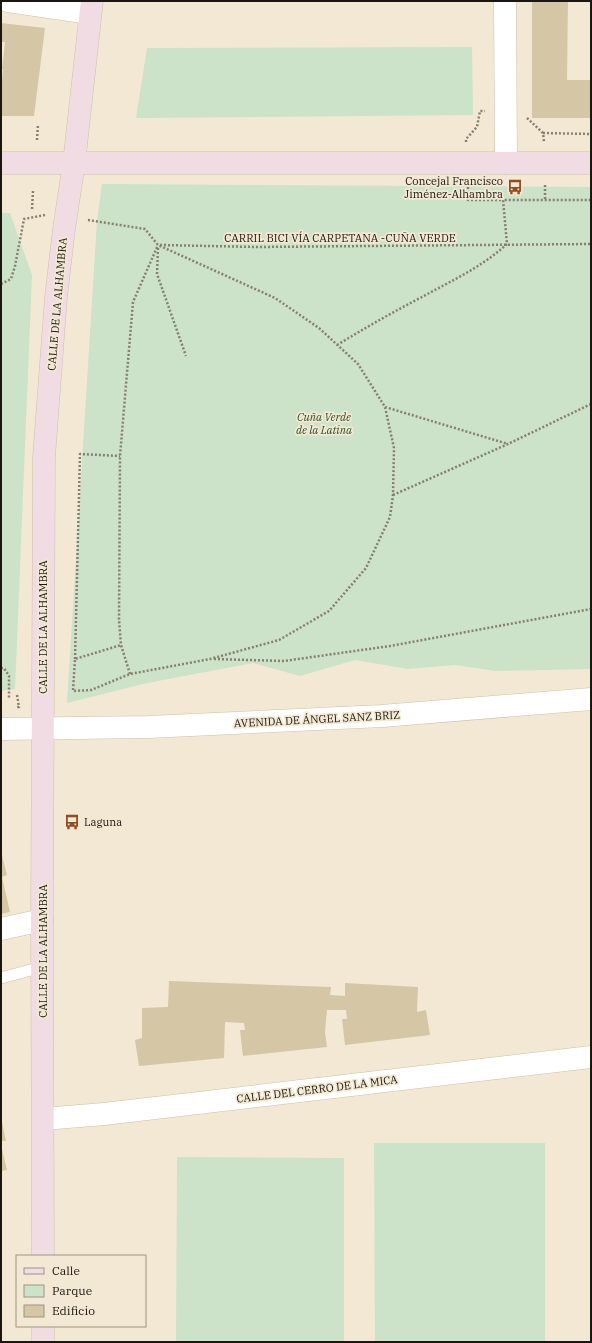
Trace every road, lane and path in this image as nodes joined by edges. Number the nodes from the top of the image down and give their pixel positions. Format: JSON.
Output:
{"nodes":[{"id":1,"x":8,"y":1,"type":"edge"},
{"id":2,"x":505,"y":1,"type":"edge"},
{"id":3,"x":91,"y":7,"type":"edge"},
{"id":4,"x":38,"y":124,"type":"dead end"},
{"id":5,"x":543,"y":134,"type":"dead end"},
{"id":6,"x":591,"y":134,"type":"edge"},
{"id":7,"x":37,"y":140,"type":"dead end"},
{"id":8,"x":1,"y":163,"type":"edge"},
{"id":9,"x":74,"y":163,"type":"junction"},
{"id":10,"x":506,"y":163,"type":"junction"},
{"id":11,"x":591,"y":164,"type":"edge"},
{"id":12,"x":33,"y":190,"type":"dead end"},
{"id":13,"x":591,"y":200,"type":"edge"},
{"id":14,"x":32,"y":209,"type":"dead end"},
{"id":15,"x":44,"y":214,"type":"dead end"},
{"id":16,"x":97,"y":221,"type":"dead end"},
{"id":17,"x":507,"y":244,"type":"junction"},
{"id":18,"x":591,"y":244,"type":"edge"},
{"id":19,"x":158,"y":245,"type":"junction"},
{"id":20,"x":1,"y":284,"type":"edge"},
{"id":21,"x":337,"y":345,"type":"junction"},
{"id":22,"x":186,"y":356,"type":"dead end"},
{"id":23,"x":591,"y":404,"type":"edge"},
{"id":24,"x":385,"y":407,"type":"junction"},
{"id":25,"x":508,"y":444,"type":"junction"},
{"id":26,"x":120,"y":456,"type":"junction"},
{"id":27,"x":393,"y":495,"type":"junction"},
{"id":28,"x":591,"y":609,"type":"edge"},
{"id":29,"x":121,"y":645,"type":"junction"},
{"id":30,"x":75,"y":658,"type":"junction"},
{"id":31,"x":210,"y":659,"type":"junction"},
{"id":32,"x":1,"y":668,"type":"edge"},
{"id":33,"x":130,"y":674,"type":"junction"},
{"id":34,"x":18,"y":695,"type":"dead end"},
{"id":35,"x":9,"y":699,"type":"dead end"},
{"id":36,"x":591,"y":699,"type":"edge"},
{"id":37,"x":13,"y":708,"type":"dead end"},
{"id":38,"x":43,"y":728,"type":"junction"},
{"id":39,"x":1,"y":729,"type":"edge"},
{"id":40,"x":42,"y":920,"type":"junction"},
{"id":41,"x":1,"y":929,"type":"edge"},
{"id":42,"x":42,"y":967,"type":"junction"},
{"id":43,"x":1,"y":978,"type":"edge"},
{"id":44,"x":591,"y":1057,"type":"edge"},
{"id":45,"x":43,"y":1119,"type":"junction"},
{"id":46,"x":43,"y":1255,"type":"edge"},
{"id":47,"x":43,"y":1327,"type":"edge"},
{"id":48,"x":43,"y":1342,"type":"edge"}],
"edges":[{"from":1,"to":3,"type":"street"},
{"from":2,"to":10,"type":"street"},
{"from":3,"to":9,"type":"main road","name":"CALLE DE LA ALHAMBRA"},
{"from":4,"to":7,"type":"path"},
{"from":5,"to":6,"type":"path"},
{"from":8,"to":9,"type":"main road"},
{"from":9,"to":10,"type":"main road"},
{"from":9,"to":38,"type":"main road","name":"CALLE DE LA ALHAMBRA"},
{"from":10,"to":11,"type":"main road"},
{"from":12,"to":14,"type":"path"},
{"from":13,"to":17,"type":"path"},
{"from":15,"to":20,"type":"path"},
{"from":16,"to":19,"type":"path"},
{"from":17,"to":18,"type":"path","name":"CARRIL BICI VÍA CARPETANA -CUÑA VERDE"},
{"from":17,"to":19,"type":"path","name":"CARRIL BICI VÍA CARPETANA -CUÑA VERDE"},
{"from":17,"to":21,"type":"path"},
{"from":19,"to":21,"type":"path"},
{"from":19,"to":22,"type":"path"},
{"from":19,"to":26,"type":"path"},
{"from":21,"to":24,"type":"path"},
{"from":23,"to":25,"type":"path"},
{"from":24,"to":25,"type":"path"},
{"from":24,"to":27,"type":"path"},
{"from":25,"to":27,"type":"path"},
{"from":26,"to":29,"type":"path"},
{"from":26,"to":30,"type":"path"},
{"from":27,"to":31,"type":"path"},
{"from":28,"to":31,"type":"path"},
{"from":29,"to":30,"type":"path"},
{"from":29,"to":33,"type":"path"},
{"from":30,"to":33,"type":"path"},
{"from":31,"to":33,"type":"path"},
{"from":32,"to":35,"type":"path"},
{"from":34,"to":37,"type":"path"},
{"from":36,"to":38,"type":"street","name":"AVENIDA DE ÁNGEL SANZ BRIZ"},
{"from":38,"to":39,"type":"street","name":"AVENIDA DE ÁNGEL SANZ BRIZ"},
{"from":38,"to":40,"type":"main road","name":"CALLE DE LA ALHAMBRA"},
{"from":40,"to":41,"type":"street"},
{"from":40,"to":42,"type":"main road","name":"CALLE DE LA ALHAMBRA"},
{"from":42,"to":43,"type":"lane"},
{"from":42,"to":45,"type":"main road","name":"CALLE DE LA ALHAMBRA"},
{"from":44,"to":45,"type":"street","name":"CALLE DEL CERRO DE LA MICA"},
{"from":45,"to":46,"type":"main road","name":"CALLE DE LA ALHAMBRA"},
{"from":47,"to":48,"type":"main road"}]}
